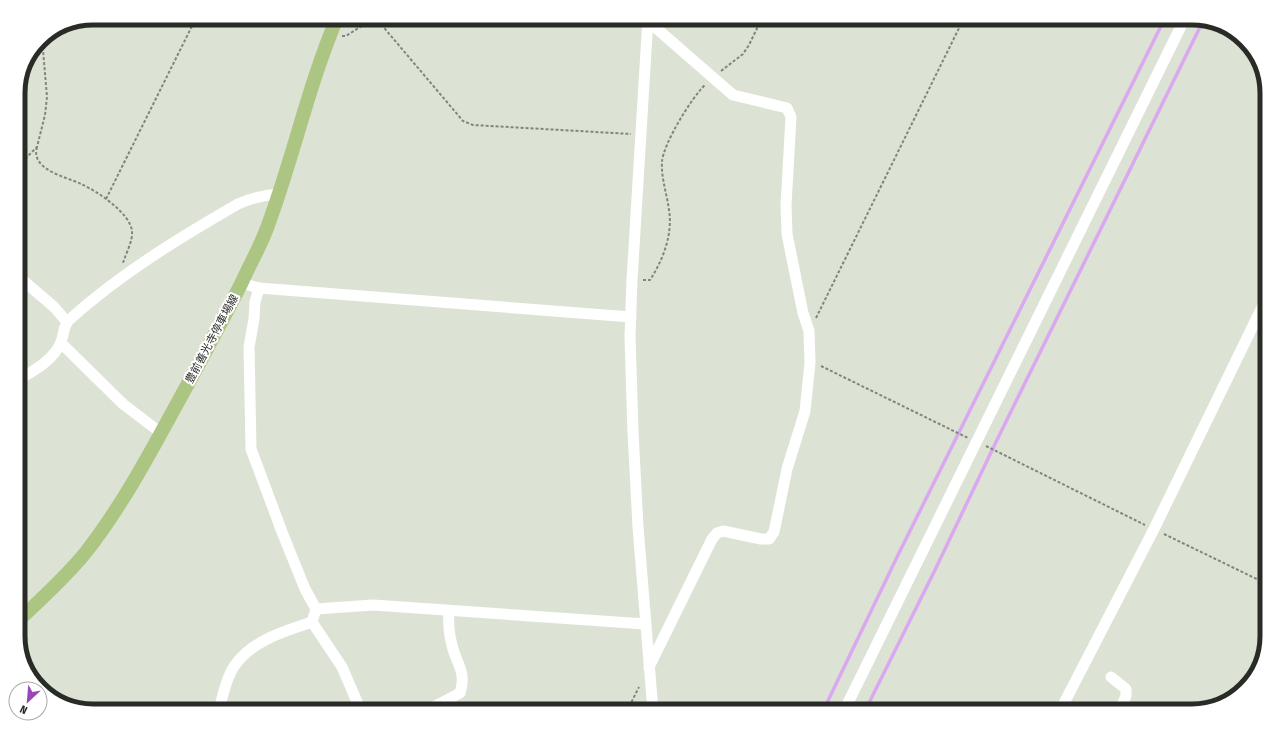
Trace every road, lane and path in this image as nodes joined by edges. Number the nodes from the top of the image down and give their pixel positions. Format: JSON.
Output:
{"nodes":[{"id":1,"x":193,"y":25,"type":"edge"},
{"id":2,"x":334,"y":25,"type":"edge"},
{"id":3,"x":363,"y":25,"type":"edge"},
{"id":4,"x":382,"y":25,"type":"edge"},
{"id":5,"x":648,"y":25,"type":"edge"},
{"id":6,"x":654,"y":25,"type":"edge"},
{"id":7,"x":759,"y":25,"type":"edge"},
{"id":8,"x":961,"y":25,"type":"edge"},
{"id":9,"x":1182,"y":25,"type":"edge"},
{"id":10,"x":329,"y":37,"type":"junction"},
{"id":11,"x":43,"y":48,"type":"edge"},
{"id":12,"x":712,"y":78,"type":"junction"},
{"id":13,"x":640,"y":135,"type":"junction"},
{"id":14,"x":37,"y":147,"type":"junction"},
{"id":15,"x":25,"y":159,"type":"edge"},
{"id":16,"x":279,"y":194,"type":"junction"},
{"id":17,"x":106,"y":199,"type":"junction"},
{"id":18,"x":123,"y":276,"type":"junction"},
{"id":19,"x":632,"y":280,"type":"junction"},
{"id":20,"x":25,"y":282,"type":"edge"},
{"id":21,"x":241,"y":283,"type":"junction"},
{"id":22,"x":259,"y":288,"type":"junction"},
{"id":23,"x":1260,"y":311,"type":"edge"},
{"id":24,"x":631,"y":317,"type":"junction"},
{"id":25,"x":67,"y":322,"type":"junction"},
{"id":26,"x":809,"y":331,"type":"junction"},
{"id":27,"x":61,"y":343,"type":"junction"},
{"id":28,"x":810,"y":363,"type":"junction"},
{"id":29,"x":25,"y":376,"type":"edge"},
{"id":30,"x":161,"y":433,"type":"junction"},
{"id":31,"x":964,"y":436,"type":"dead end"},
{"id":32,"x":987,"y":447,"type":"dead end"},
{"id":33,"x":1154,"y":529,"type":"junction"},
{"id":34,"x":1260,"y":581,"type":"edge"},
{"id":35,"x":316,"y":609,"type":"junction"},
{"id":36,"x":450,"y":611,"type":"junction"},
{"id":37,"x":25,"y":615,"type":"edge"},
{"id":38,"x":312,"y":622,"type":"junction"},
{"id":39,"x":645,"y":624,"type":"junction"},
{"id":40,"x":649,"y":667,"type":"junction"},
{"id":41,"x":1111,"y":677,"type":"dead end"},
{"id":42,"x":640,"y":686,"type":"dead end"},
{"id":43,"x":221,"y":704,"type":"edge"},
{"id":44,"x":358,"y":704,"type":"edge"},
{"id":45,"x":439,"y":704,"type":"edge"},
{"id":46,"x":631,"y":704,"type":"edge"},
{"id":47,"x":652,"y":704,"type":"edge"},
{"id":48,"x":847,"y":704,"type":"edge"},
{"id":49,"x":1064,"y":704,"type":"edge"},
{"id":50,"x":1122,"y":704,"type":"edge"}],
"edges":[{"from":1,"to":17,"type":"path"},
{"from":2,"to":10,"type":"main road","name":"豊前善光寺停車場線"},
{"from":3,"to":10,"type":"path"},
{"from":4,"to":13,"type":"path"},
{"from":5,"to":13,"type":"street"},
{"from":6,"to":12,"type":"street"},
{"from":7,"to":12,"type":"path"},
{"from":8,"to":26,"type":"path"},
{"from":9,"to":48,"type":"street"},
{"from":10,"to":16,"type":"main road","name":"豊前善光寺停車場線"},
{"from":11,"to":14,"type":"path"},
{"from":12,"to":19,"type":"path"},
{"from":12,"to":26,"type":"street"},
{"from":13,"to":19,"type":"street"},
{"from":14,"to":15,"type":"path"},
{"from":14,"to":17,"type":"path"},
{"from":16,"to":18,"type":"street"},
{"from":16,"to":21,"type":"main road","name":"豊前善光寺停車場線"},
{"from":17,"to":18,"type":"path"},
{"from":18,"to":25,"type":"street"},
{"from":19,"to":24,"type":"street"},
{"from":20,"to":25,"type":"street"},
{"from":21,"to":22,"type":"street"},
{"from":21,"to":30,"type":"main road","name":"豊前善光寺停車場線"},
{"from":22,"to":24,"type":"street"},
{"from":22,"to":35,"type":"street"},
{"from":23,"to":33,"type":"street"},
{"from":24,"to":39,"type":"street"},
{"from":25,"to":27,"type":"street"},
{"from":26,"to":28,"type":"street"},
{"from":27,"to":29,"type":"street"},
{"from":27,"to":30,"type":"street"},
{"from":28,"to":31,"type":"path"},
{"from":28,"to":40,"type":"street"},
{"from":30,"to":37,"type":"main road","name":"豊前善光寺停車場線"},
{"from":32,"to":33,"type":"path"},
{"from":33,"to":34,"type":"path"},
{"from":33,"to":49,"type":"street"},
{"from":35,"to":36,"type":"street"},
{"from":35,"to":38,"type":"street"},
{"from":36,"to":39,"type":"street"},
{"from":36,"to":45,"type":"street"},
{"from":38,"to":43,"type":"street"},
{"from":38,"to":44,"type":"street"},
{"from":39,"to":40,"type":"street"},
{"from":40,"to":47,"type":"street"},
{"from":41,"to":50,"type":"street"},
{"from":42,"to":46,"type":"path"}]}
